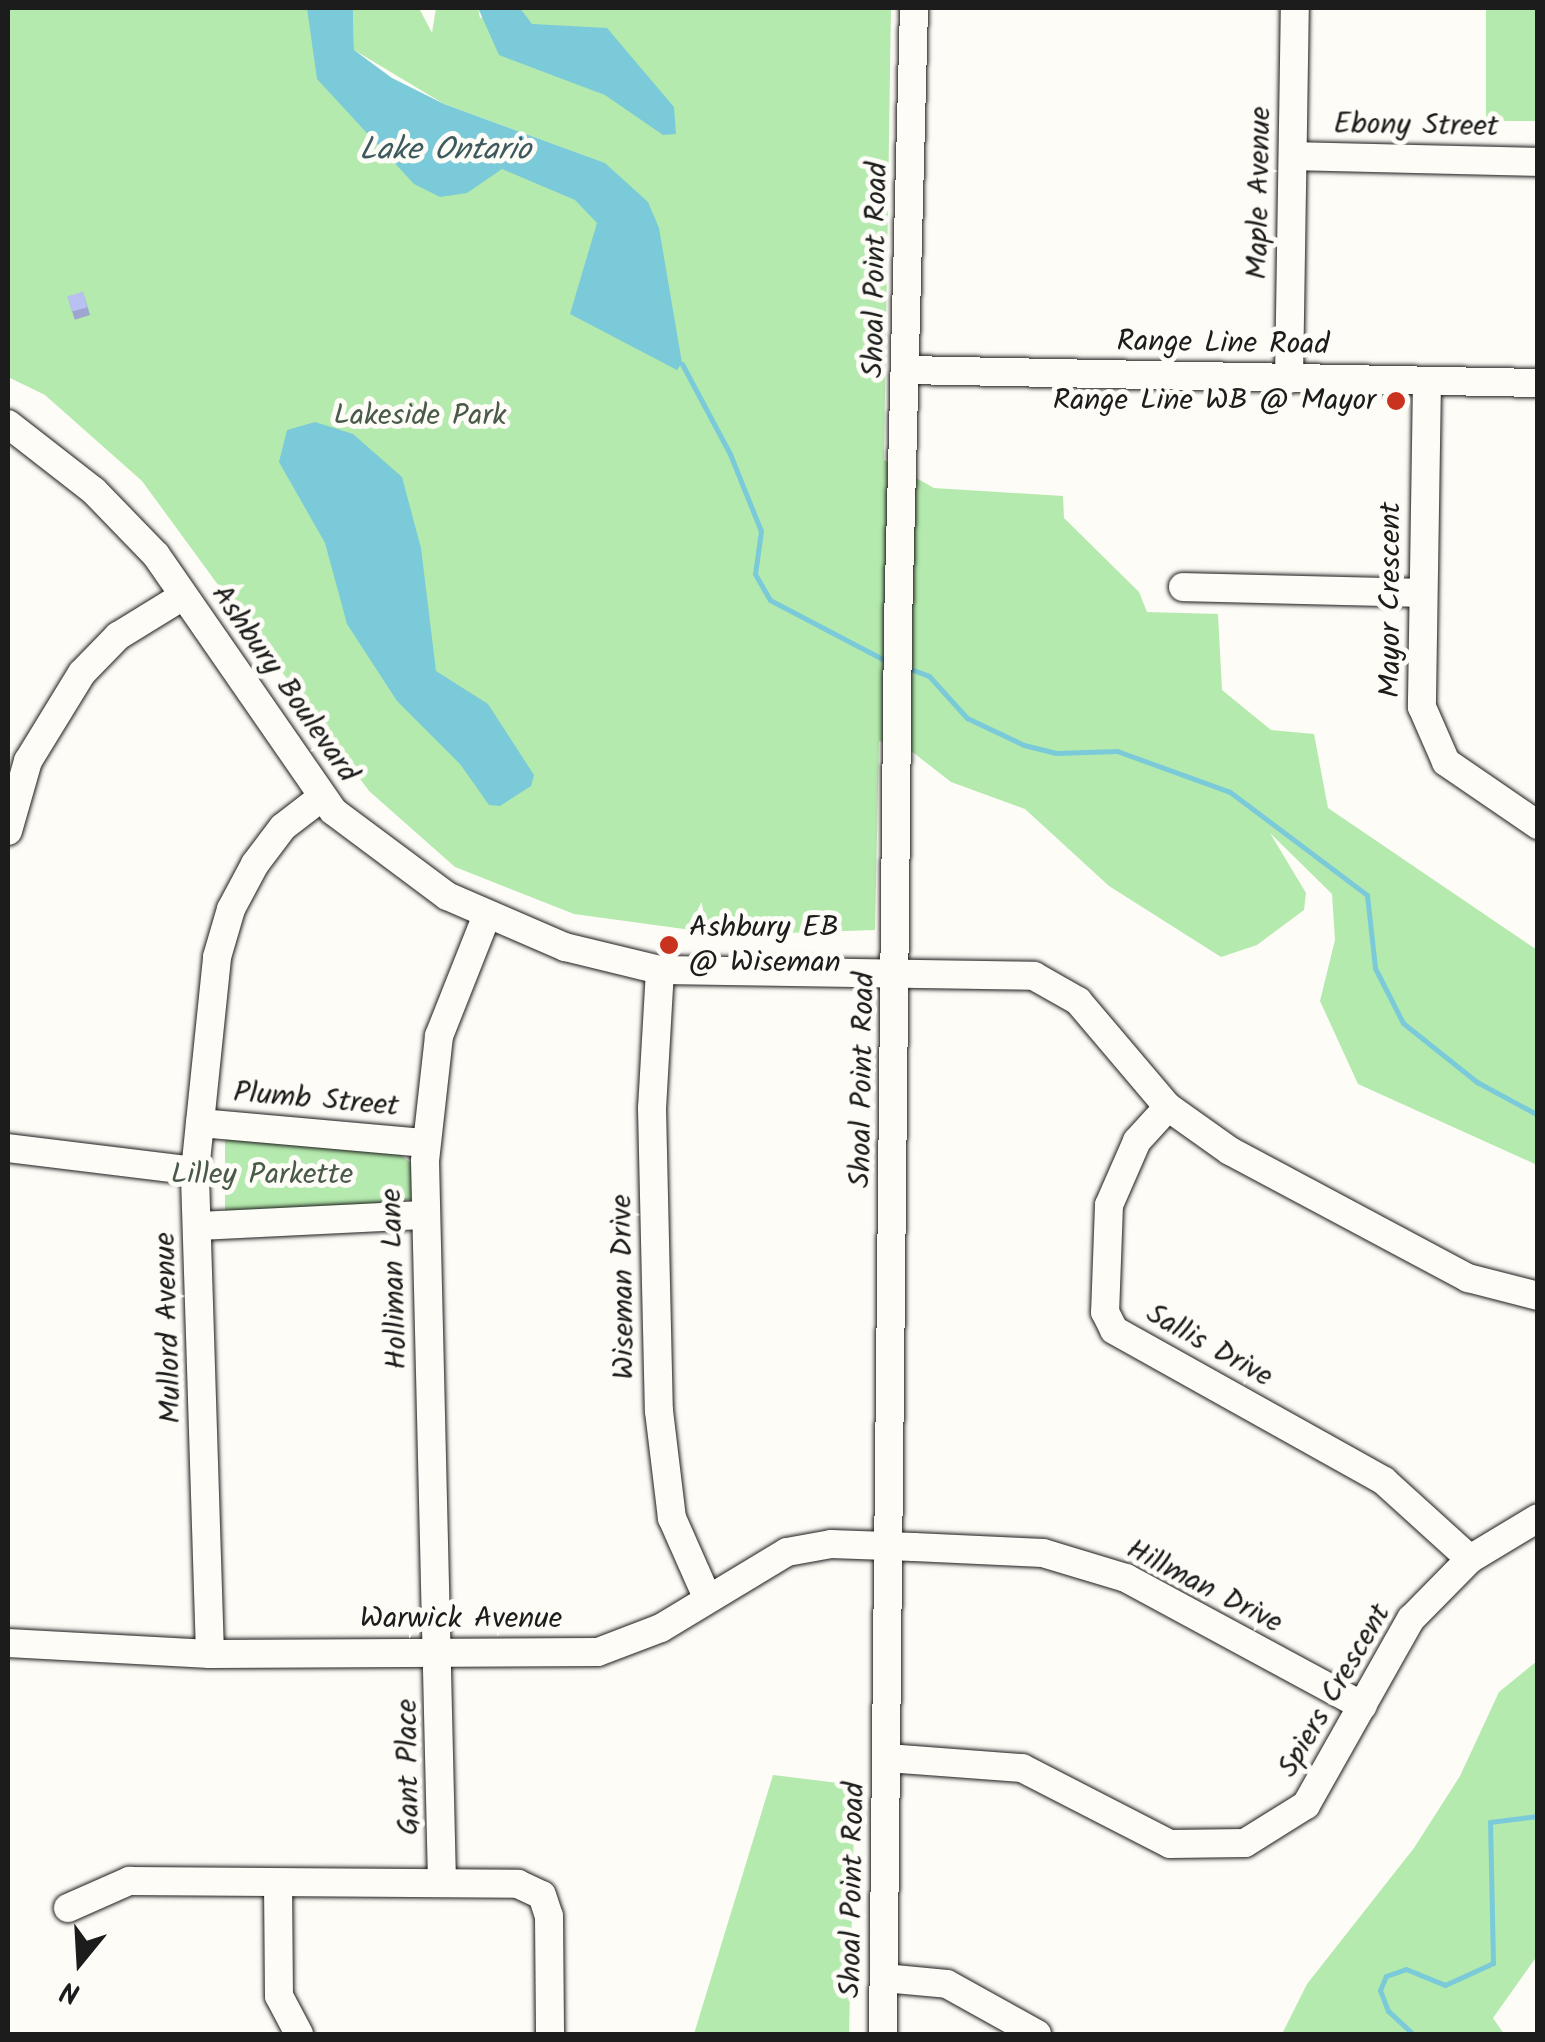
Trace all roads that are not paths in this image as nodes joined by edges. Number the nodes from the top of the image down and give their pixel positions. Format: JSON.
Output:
{"nodes":[{"id":1,"x":914,"y":8,"type":"edge"},
{"id":2,"x":1295,"y":8,"type":"edge"},
{"id":3,"x":1293,"y":156,"type":"junction"},
{"id":4,"x":1538,"y":162,"type":"edge"},
{"id":5,"x":907,"y":370,"type":"junction"},
{"id":6,"x":1289,"y":379,"type":"junction"},
{"id":7,"x":1427,"y":380,"type":"junction"},
{"id":8,"x":1538,"y":382,"type":"edge"},
{"id":9,"x":8,"y":424,"type":"edge"},
{"id":10,"x":1183,"y":587,"type":"dead end"},
{"id":11,"x":1422,"y":593,"type":"junction"},
{"id":12,"x":183,"y":596,"type":"junction"},
{"id":13,"x":322,"y":796,"type":"junction"},
{"id":14,"x":1538,"y":825,"type":"edge"},
{"id":15,"x":8,"y":831,"type":"edge"},
{"id":16,"x":487,"y":914,"type":"junction"},
{"id":17,"x":660,"y":970,"type":"junction"},
{"id":18,"x":898,"y":972,"type":"junction"},
{"id":19,"x":1168,"y":1106,"type":"junction"},
{"id":20,"x":200,"y":1123,"type":"junction"},
{"id":21,"x":426,"y":1143,"type":"junction"},
{"id":22,"x":8,"y":1148,"type":"edge"},
{"id":23,"x":196,"y":1171,"type":"junction"},
{"id":24,"x":424,"y":1215,"type":"junction"},
{"id":25,"x":198,"y":1226,"type":"junction"},
{"id":26,"x":1538,"y":1296,"type":"edge"},
{"id":27,"x":1538,"y":1518,"type":"edge"},
{"id":28,"x":888,"y":1546,"type":"junction"},
{"id":29,"x":1470,"y":1559,"type":"junction"},
{"id":30,"x":706,"y":1595,"type":"junction"},
{"id":31,"x":8,"y":1643,"type":"edge"},
{"id":32,"x":440,"y":1651,"type":"junction"},
{"id":33,"x":210,"y":1654,"type":"junction"},
{"id":34,"x":1363,"y":1706,"type":"junction"},
{"id":35,"x":888,"y":1758,"type":"junction"},
{"id":36,"x":442,"y":1882,"type":"junction"},
{"id":37,"x":278,"y":1883,"type":"junction"},
{"id":38,"x":68,"y":1908,"type":"dead end"},
{"id":39,"x":884,"y":1978,"type":"junction"},
{"id":40,"x":299,"y":2034,"type":"edge"},
{"id":41,"x":550,"y":2034,"type":"edge"},
{"id":42,"x":883,"y":2034,"type":"edge"},
{"id":43,"x":1037,"y":2034,"type":"edge"}],
"edges":[{"from":1,"to":5,"type":"street","name":"Shoal Point Road"},
{"from":2,"to":3,"type":"street","name":"Maple Avenue"},
{"from":3,"to":4,"type":"street","name":"Ebony Street"},
{"from":3,"to":6,"type":"street","name":"Maple Avenue"},
{"from":5,"to":6,"type":"street","name":"Range Line Road"},
{"from":5,"to":18,"type":"street","name":"Shoal Point Road"},
{"from":6,"to":7,"type":"street","name":"Range Line Road"},
{"from":7,"to":8,"type":"street","name":"Range Line Road"},
{"from":7,"to":11,"type":"street","name":"Mayor Crescent"},
{"from":9,"to":12,"type":"street","name":"Ashbury Boulevard"},
{"from":10,"to":11,"type":"street"},
{"from":11,"to":14,"type":"street","name":"Mayor Crescent"},
{"from":12,"to":13,"type":"street","name":"Ashbury Boulevard"},
{"from":12,"to":15,"type":"street"},
{"from":13,"to":16,"type":"street","name":"Ashbury Boulevard"},
{"from":13,"to":20,"type":"street","name":"Mullord Avenue"},
{"from":16,"to":17,"type":"street","name":"Ashbury Boulevard"},
{"from":16,"to":21,"type":"street","name":"Holliman Lane"},
{"from":17,"to":18,"type":"street","name":"Ashbury Boulevard"},
{"from":17,"to":30,"type":"street","name":"Wiseman Drive"},
{"from":18,"to":19,"type":"street"},
{"from":18,"to":28,"type":"street","name":"Shoal Point Road"},
{"from":19,"to":26,"type":"street"},
{"from":19,"to":29,"type":"street","name":"Sallis Drive"},
{"from":20,"to":21,"type":"street","name":"Plumb Street"},
{"from":20,"to":23,"type":"street","name":"Mullord Avenue"},
{"from":21,"to":24,"type":"street","name":"Holliman Lane"},
{"from":22,"to":23,"type":"street"},
{"from":23,"to":25,"type":"street","name":"Mullord Avenue"},
{"from":24,"to":25,"type":"street"},
{"from":24,"to":32,"type":"street","name":"Holliman Lane"},
{"from":25,"to":33,"type":"street","name":"Mullord Avenue"},
{"from":27,"to":29,"type":"street","name":"Spiers Crescent"},
{"from":28,"to":30,"type":"street","name":"Warwick Avenue"},
{"from":28,"to":34,"type":"street","name":"Hillman Drive"},
{"from":28,"to":35,"type":"street","name":"Shoal Point Road"},
{"from":29,"to":34,"type":"street","name":"Spiers Crescent"},
{"from":30,"to":32,"type":"street","name":"Warwick Avenue"},
{"from":31,"to":33,"type":"street","name":"Warwick Avenue"},
{"from":32,"to":33,"type":"street","name":"Warwick Avenue"},
{"from":32,"to":36,"type":"street","name":"Gant Place"},
{"from":34,"to":35,"type":"street","name":"Spiers Crescent"},
{"from":35,"to":39,"type":"street","name":"Shoal Point Road"},
{"from":36,"to":37,"type":"street"},
{"from":36,"to":41,"type":"street"},
{"from":37,"to":38,"type":"street"},
{"from":37,"to":40,"type":"street"},
{"from":39,"to":42,"type":"street","name":"Shoal Point Road"},
{"from":39,"to":43,"type":"street"}]}
